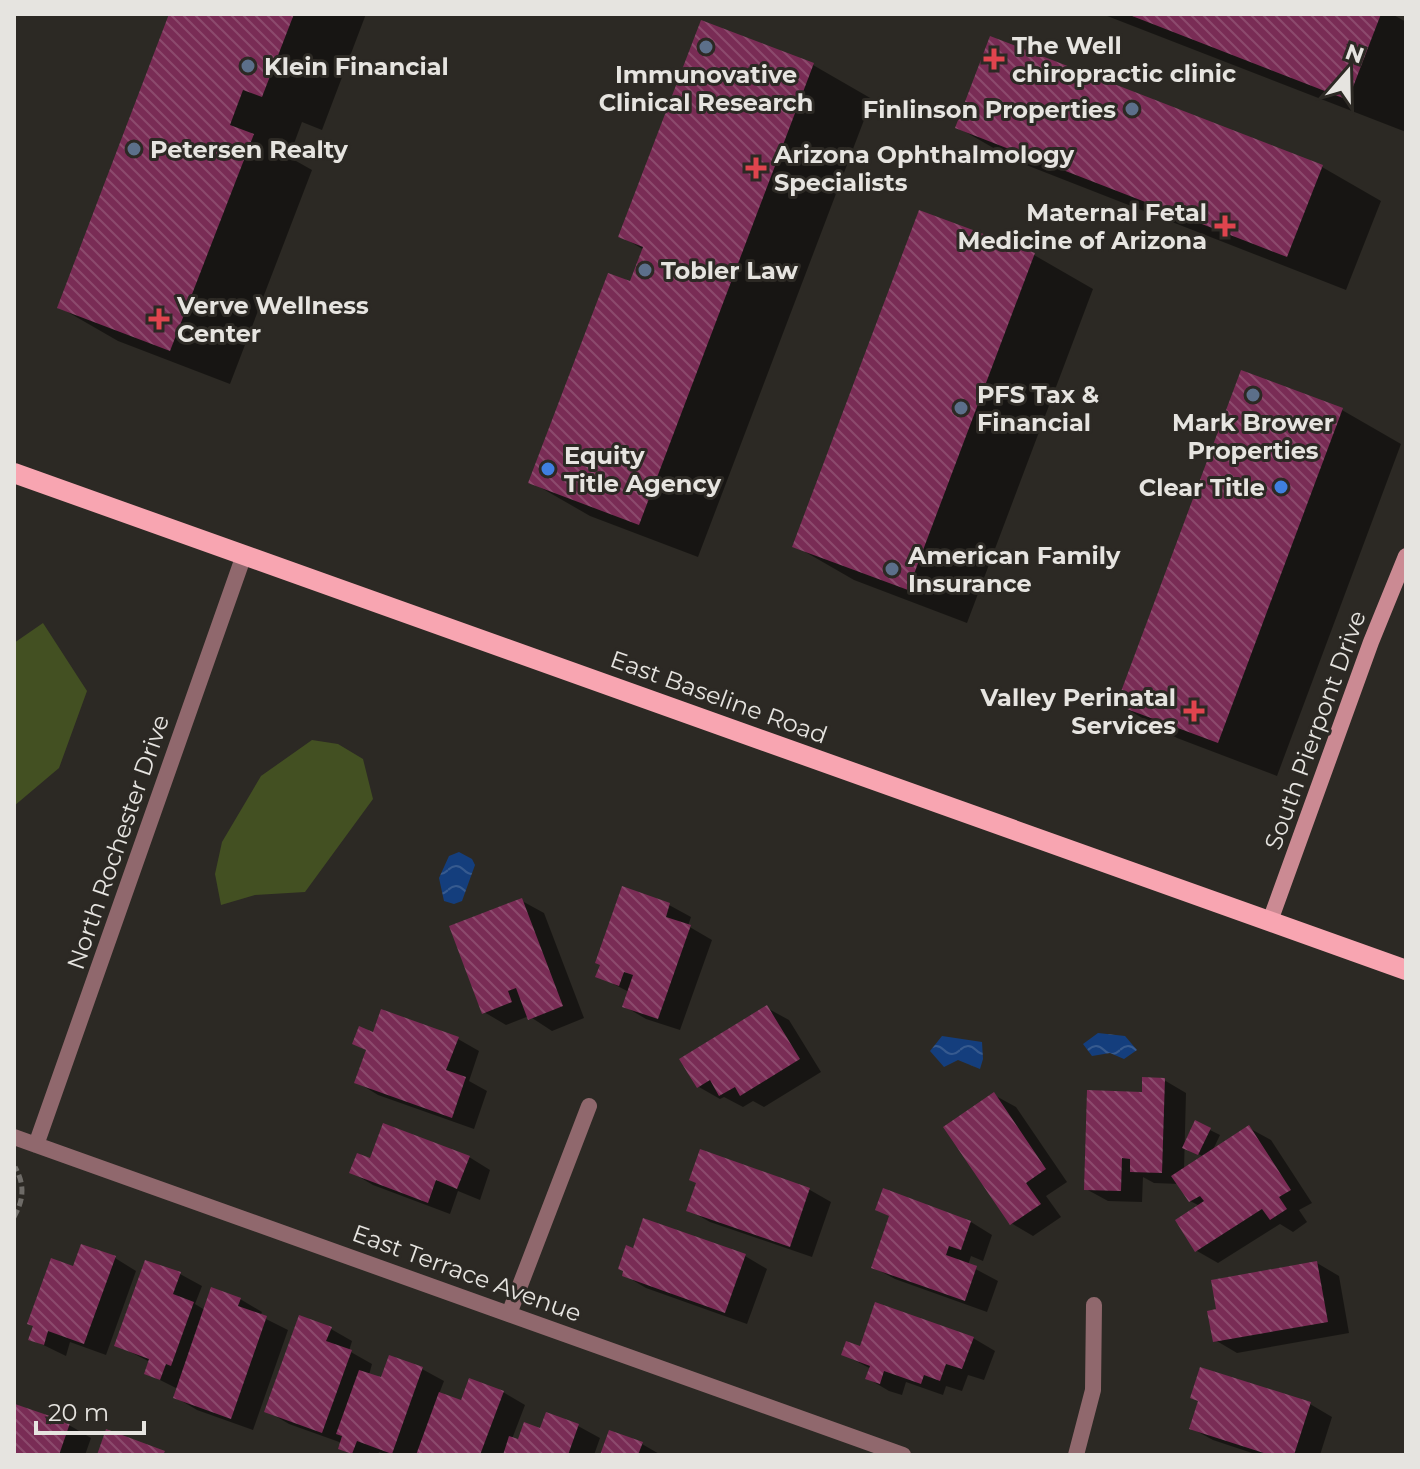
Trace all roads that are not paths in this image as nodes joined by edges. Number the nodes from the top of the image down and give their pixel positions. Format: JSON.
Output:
{"nodes":[{"id":1,"x":14,"y":473,"type":"edge"},
{"id":2,"x":244,"y":555,"type":"junction"},
{"id":3,"x":1406,"y":556,"type":"edge"},
{"id":4,"x":1270,"y":921,"type":"junction"},
{"id":5,"x":1406,"y":970,"type":"edge"},
{"id":6,"x":589,"y":1106,"type":"dead end"},
{"id":7,"x":14,"y":1137,"type":"edge"},
{"id":8,"x":36,"y":1145,"type":"junction"},
{"id":9,"x":1094,"y":1305,"type":"dead end"},
{"id":10,"x":509,"y":1314,"type":"junction"},
{"id":11,"x":903,"y":1455,"type":"edge"},
{"id":12,"x":1076,"y":1455,"type":"edge"}],
"edges":[{"from":1,"to":2,"type":"main road","name":"East Baseline Road"},
{"from":2,"to":4,"type":"main road","name":"East Baseline Road"},
{"from":2,"to":8,"type":"street","name":"North Rochester Drive"},
{"from":3,"to":4,"type":"street","name":"South Pierpont Drive"},
{"from":4,"to":5,"type":"main road","name":"East Baseline Road"},
{"from":6,"to":10,"type":"street"},
{"from":7,"to":8,"type":"street","name":"East Terrace Avenue"},
{"from":8,"to":10,"type":"street","name":"East Terrace Avenue"},
{"from":9,"to":12,"type":"street"},
{"from":10,"to":11,"type":"street","name":"East Terrace Avenue"}]}
